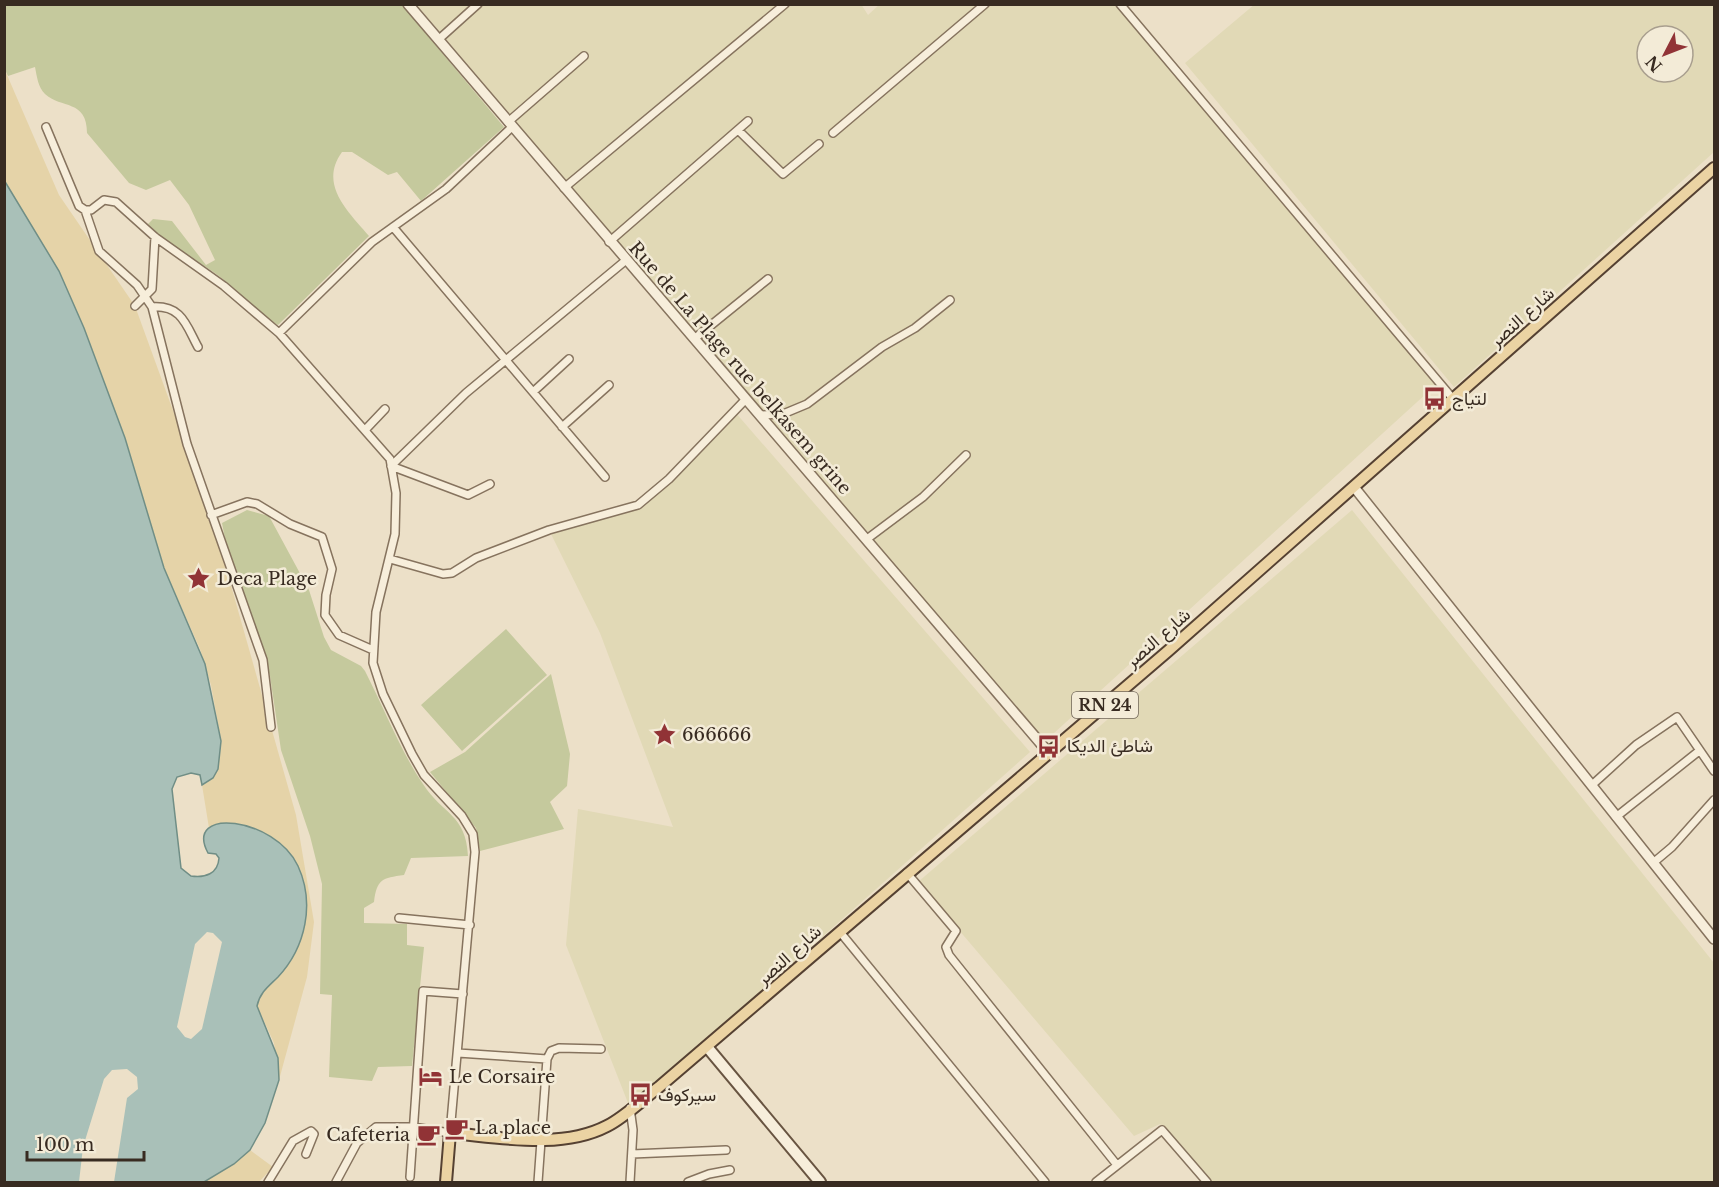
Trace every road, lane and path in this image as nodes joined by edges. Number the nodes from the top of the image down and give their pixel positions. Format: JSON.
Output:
{"nodes":[{"id":1,"x":408,"y":4,"type":"edge"},
{"id":2,"x":478,"y":4,"type":"edge"},
{"id":3,"x":785,"y":4,"type":"edge"},
{"id":4,"x":985,"y":4,"type":"edge"},
{"id":5,"x":1120,"y":4,"type":"edge"},
{"id":6,"x":438,"y":40,"type":"junction"},
{"id":7,"x":584,"y":56,"type":"dead end"},
{"id":8,"x":748,"y":122,"type":"dead end"},
{"id":9,"x":510,"y":124,"type":"junction"},
{"id":10,"x":46,"y":127,"type":"dead end"},
{"id":11,"x":738,"y":130,"type":"junction"},
{"id":12,"x":833,"y":133,"type":"dead end"},
{"id":13,"x":819,"y":144,"type":"dead end"},
{"id":14,"x":1714,"y":168,"type":"edge"},
{"id":15,"x":564,"y":188,"type":"junction"},
{"id":16,"x":85,"y":210,"type":"junction"},
{"id":17,"x":393,"y":227,"type":"junction"},
{"id":18,"x":155,"y":237,"type":"junction"},
{"id":19,"x":609,"y":242,"type":"junction"},
{"id":20,"x":625,"y":261,"type":"junction"},
{"id":21,"x":768,"y":279,"type":"dead end"},
{"id":22,"x":146,"y":297,"type":"junction"},
{"id":23,"x":950,"y":300,"type":"dead end"},
{"id":24,"x":135,"y":306,"type":"dead end"},
{"id":25,"x":153,"y":307,"type":"junction"},
{"id":26,"x":279,"y":333,"type":"junction"},
{"id":27,"x":694,"y":339,"type":"junction"},
{"id":28,"x":198,"y":347,"type":"dead end"},
{"id":29,"x":569,"y":359,"type":"dead end"},
{"id":30,"x":505,"y":360,"type":"junction"},
{"id":31,"x":609,"y":385,"type":"dead end"},
{"id":32,"x":532,"y":392,"type":"junction"},
{"id":33,"x":746,"y":399,"type":"junction"},
{"id":34,"x":1454,"y":400,"type":"junction"},
{"id":35,"x":386,"y":409,"type":"dead end"},
{"id":36,"x":760,"y":415,"type":"junction"},
{"id":37,"x":562,"y":427,"type":"junction"},
{"id":38,"x":366,"y":429,"type":"junction"},
{"id":39,"x":966,"y":455,"type":"dead end"},
{"id":40,"x":391,"y":466,"type":"junction"},
{"id":41,"x":605,"y":477,"type":"dead end"},
{"id":42,"x":490,"y":484,"type":"dead end"},
{"id":43,"x":1354,"y":487,"type":"junction"},
{"id":44,"x":212,"y":515,"type":"junction"},
{"id":45,"x":867,"y":539,"type":"junction"},
{"id":46,"x":390,"y":559,"type":"junction"},
{"id":47,"x":373,"y":651,"type":"junction"},
{"id":48,"x":271,"y":728,"type":"dead end"},
{"id":49,"x":1699,"y":751,"type":"junction"},
{"id":50,"x":1048,"y":752,"type":"junction"},
{"id":51,"x":1714,"y":771,"type":"edge"},
{"id":52,"x":1592,"y":785,"type":"junction"},
{"id":53,"x":1714,"y":800,"type":"edge"},
{"id":54,"x":1616,"y":817,"type":"junction"},
{"id":55,"x":1653,"y":863,"type":"junction"},
{"id":56,"x":907,"y":873,"type":"junction"},
{"id":57,"x":399,"y":918,"type":"dead end"},
{"id":58,"x":470,"y":925,"type":"junction"},
{"id":59,"x":840,"y":932,"type":"junction"},
{"id":60,"x":1714,"y":939,"type":"edge"},
{"id":61,"x":463,"y":994,"type":"junction"},
{"id":62,"x":708,"y":1048,"type":"junction"},
{"id":63,"x":601,"y":1049,"type":"dead end"},
{"id":64,"x":458,"y":1053,"type":"junction"},
{"id":65,"x":547,"y":1059,"type":"junction"},
{"id":66,"x":630,"y":1108,"type":"junction"},
{"id":67,"x":413,"y":1127,"type":"junction"},
{"id":68,"x":450,"y":1133,"type":"junction"},
{"id":69,"x":540,"y":1139,"type":"junction"},
{"id":70,"x":726,"y":1150,"type":"dead end"},
{"id":71,"x":306,"y":1154,"type":"dead end"},
{"id":72,"x":632,"y":1154,"type":"junction"},
{"id":73,"x":1117,"y":1165,"type":"junction"},
{"id":74,"x":730,"y":1170,"type":"dead end"},
{"id":75,"x":410,"y":1177,"type":"dead end"},
{"id":76,"x":268,"y":1182,"type":"edge"},
{"id":77,"x":336,"y":1182,"type":"edge"},
{"id":78,"x":446,"y":1182,"type":"edge"},
{"id":79,"x":538,"y":1182,"type":"edge"},
{"id":80,"x":630,"y":1182,"type":"edge"},
{"id":81,"x":688,"y":1182,"type":"edge"},
{"id":82,"x":820,"y":1182,"type":"edge"},
{"id":83,"x":1045,"y":1182,"type":"edge"},
{"id":84,"x":1096,"y":1182,"type":"edge"},
{"id":85,"x":1207,"y":1182,"type":"edge"}],
"edges":[{"from":1,"to":6,"type":"street","name":"Rue de La Plage rue belkasem grine"},
{"from":2,"to":6,"type":"street"},
{"from":3,"to":15,"type":"street"},
{"from":4,"to":12,"type":"street"},
{"from":5,"to":34,"type":"street"},
{"from":6,"to":9,"type":"street","name":"Rue de La Plage rue belkasem grine"},
{"from":7,"to":9,"type":"street"},
{"from":8,"to":11,"type":"street"},
{"from":9,"to":15,"type":"street","name":"Rue de La Plage rue belkasem grine"},
{"from":9,"to":17,"type":"street"},
{"from":10,"to":16,"type":"street"},
{"from":11,"to":13,"type":"street"},
{"from":11,"to":19,"type":"street"},
{"from":14,"to":34,"type":"main road","name":"شارع النصر","number":"RN 24"},
{"from":15,"to":19,"type":"street","name":"Rue de La Plage rue belkasem grine"},
{"from":16,"to":18,"type":"street"},
{"from":16,"to":22,"type":"street"},
{"from":17,"to":26,"type":"street"},
{"from":17,"to":30,"type":"street"},
{"from":18,"to":22,"type":"street"},
{"from":18,"to":26,"type":"street"},
{"from":19,"to":20,"type":"street","name":"Rue de La Plage rue belkasem grine"},
{"from":20,"to":27,"type":"street","name":"Rue de La Plage rue belkasem grine"},
{"from":20,"to":30,"type":"street"},
{"from":21,"to":27,"type":"street"},
{"from":22,"to":24,"type":"street"},
{"from":22,"to":25,"type":"street"},
{"from":23,"to":36,"type":"street"},
{"from":25,"to":28,"type":"street"},
{"from":25,"to":44,"type":"street"},
{"from":26,"to":38,"type":"street"},
{"from":27,"to":33,"type":"street","name":"Rue de La Plage rue belkasem grine"},
{"from":29,"to":32,"type":"street"},
{"from":30,"to":32,"type":"street"},
{"from":30,"to":40,"type":"street"},
{"from":31,"to":37,"type":"street"},
{"from":32,"to":37,"type":"street"},
{"from":33,"to":36,"type":"street","name":"Rue de La Plage rue belkasem grine"},
{"from":33,"to":46,"type":"street"},
{"from":34,"to":43,"type":"main road","name":"شارع النصر","number":"RN 24"},
{"from":35,"to":38,"type":"street"},
{"from":36,"to":45,"type":"street","name":"Rue de La Plage rue belkasem grine"},
{"from":37,"to":41,"type":"street"},
{"from":38,"to":40,"type":"street"},
{"from":39,"to":45,"type":"street"},
{"from":40,"to":42,"type":"street"},
{"from":40,"to":46,"type":"street"},
{"from":43,"to":50,"type":"main road","name":"شارع النصر","number":"RN 24"},
{"from":43,"to":52,"type":"street"},
{"from":44,"to":47,"type":"street"},
{"from":44,"to":48,"type":"street"},
{"from":45,"to":50,"type":"street","name":"Rue de La Plage rue belkasem grine"},
{"from":46,"to":47,"type":"street"},
{"from":47,"to":58,"type":"street"},
{"from":49,"to":51,"type":"street"},
{"from":49,"to":52,"type":"street"},
{"from":49,"to":54,"type":"street"},
{"from":50,"to":56,"type":"main road","name":"شارع النصر","number":"RN 24"},
{"from":52,"to":54,"type":"street"},
{"from":53,"to":55,"type":"street"},
{"from":54,"to":55,"type":"street"},
{"from":55,"to":60,"type":"street"},
{"from":56,"to":59,"type":"main road","name":"شارع النصر","number":"RN 24"},
{"from":56,"to":73,"type":"street"},
{"from":57,"to":58,"type":"street"},
{"from":58,"to":61,"type":"street"},
{"from":59,"to":62,"type":"main road","name":"شارع النصر","number":"RN 24"},
{"from":59,"to":83,"type":"street"},
{"from":61,"to":64,"type":"street"},
{"from":61,"to":67,"type":"street"},
{"from":62,"to":66,"type":"main road","name":"شارع النصر","number":"RN 24"},
{"from":62,"to":82,"type":"main road"},
{"from":63,"to":65,"type":"street"},
{"from":64,"to":65,"type":"street"},
{"from":64,"to":68,"type":"street"},
{"from":65,"to":69,"type":"street"},
{"from":66,"to":69,"type":"main road","name":"شارع النصر","number":"RN 24"},
{"from":66,"to":72,"type":"street"},
{"from":67,"to":68,"type":"street"},
{"from":67,"to":75,"type":"street"},
{"from":67,"to":77,"type":"street"},
{"from":68,"to":69,"type":"main road","name":"شارع النصر","number":"RN 24"},
{"from":68,"to":78,"type":"main road"},
{"from":69,"to":79,"type":"street"},
{"from":70,"to":72,"type":"street"},
{"from":71,"to":76,"type":"street"},
{"from":72,"to":80,"type":"street"},
{"from":73,"to":84,"type":"street"},
{"from":73,"to":85,"type":"street"},
{"from":74,"to":81,"type":"street"}]}
